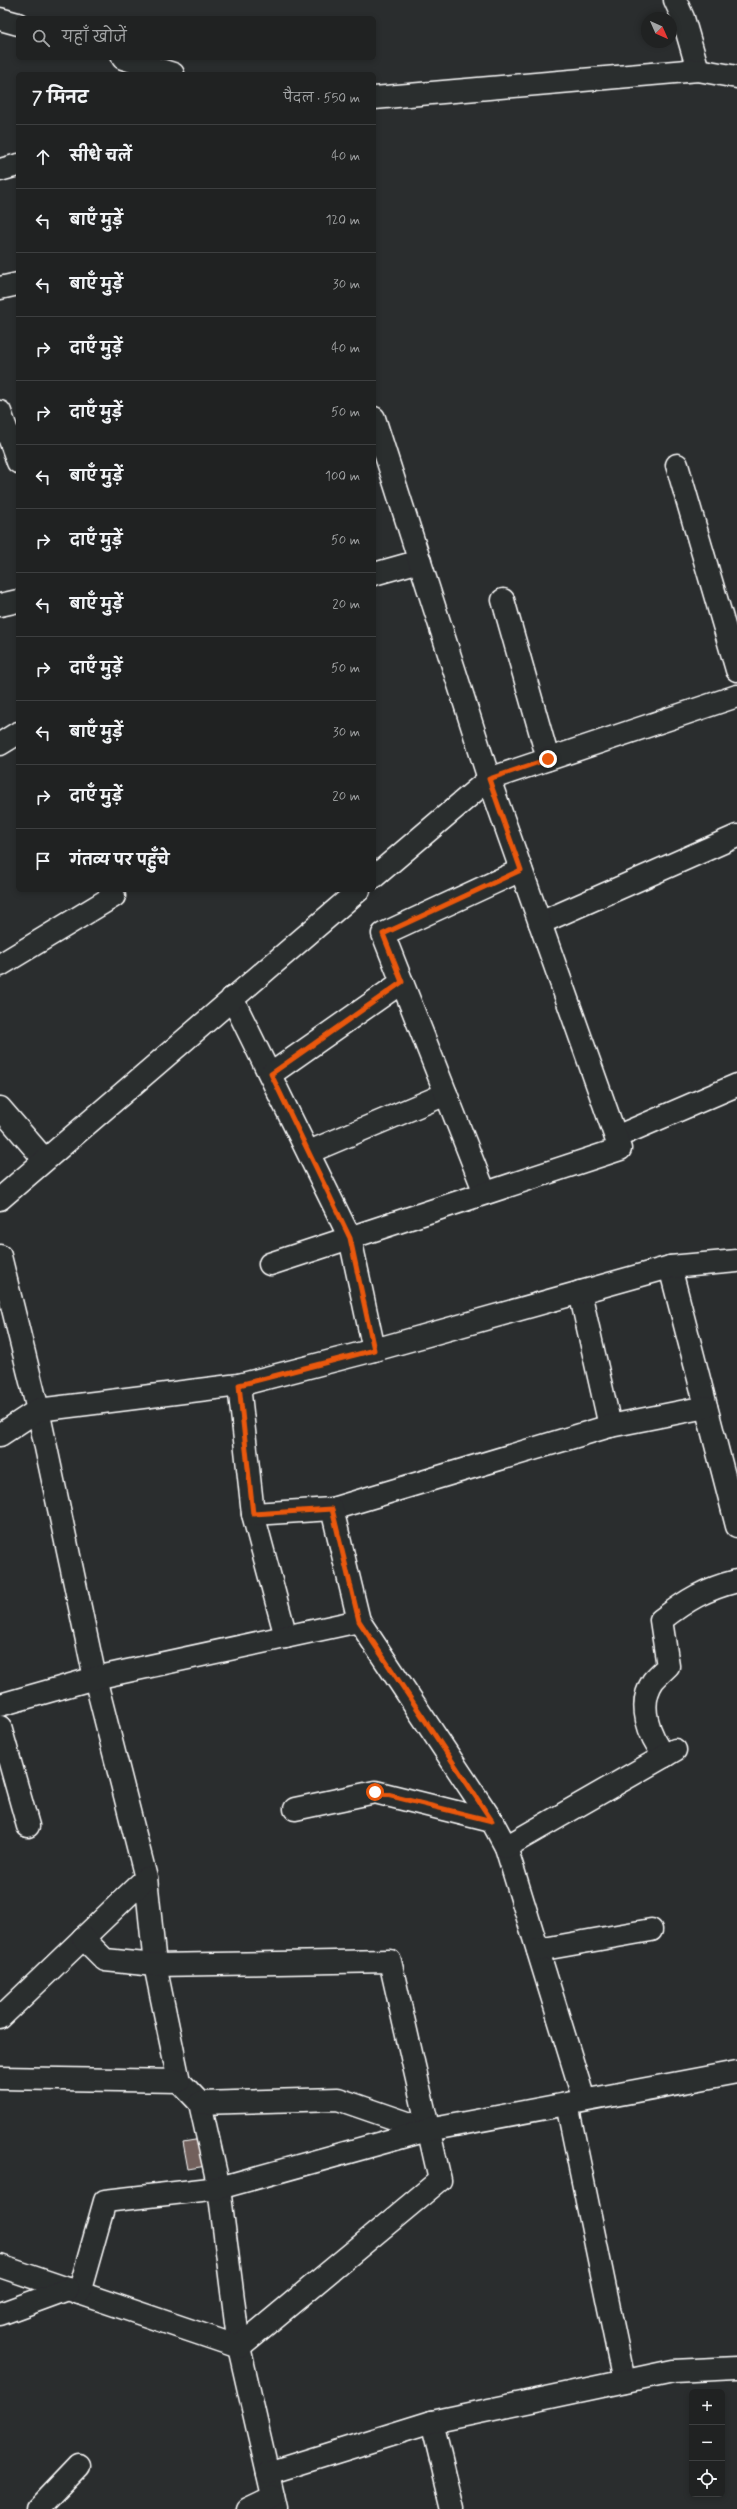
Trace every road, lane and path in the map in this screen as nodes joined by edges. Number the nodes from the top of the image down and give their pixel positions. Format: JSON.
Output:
{"nodes":[{"id":1,"x":675,"y":0,"type":"edge"},
{"id":2,"x":0,"y":19,"type":"edge"},
{"id":3,"x":16,"y":23,"type":"edge"},
{"id":4,"x":129,"y":60,"type":"edge"},
{"id":5,"x":698,"y":70,"type":"junction"},
{"id":6,"x":167,"y":72,"type":"edge"},
{"id":7,"x":737,"y":77,"type":"edge"},
{"id":8,"x":376,"y":98,"type":"edge"},
{"id":9,"x":16,"y":165,"type":"edge"},
{"id":10,"x":0,"y":170,"type":"edge"},
{"id":11,"x":16,"y":284,"type":"edge"},
{"id":12,"x":0,"y":288,"type":"edge"},
{"id":13,"x":0,"y":412,"type":"edge"},
{"id":14,"x":376,"y":424,"type":"edge"},
{"id":15,"x":16,"y":456,"type":"edge"},
{"id":16,"x":677,"y":465,"type":"dead end"},
{"id":17,"x":420,"y":561,"type":"junction"},
{"id":18,"x":376,"y":573,"type":"edge"},
{"id":19,"x":503,"y":600,"type":"dead end"},
{"id":20,"x":16,"y":601,"type":"edge"},
{"id":21,"x":0,"y":605,"type":"edge"},
{"id":22,"x":737,"y":670,"type":"edge"},
{"id":23,"x":737,"y":696,"type":"edge"},
{"id":24,"x":16,"y":734,"type":"edge"},
{"id":25,"x":0,"y":744,"type":"edge"},
{"id":26,"x":548,"y":759,"type":"junction"},
{"id":27,"x":489,"y":779,"type":"junction"},
{"id":28,"x":737,"y":836,"type":"edge"},
{"id":29,"x":521,"y":870,"type":"junction"},
{"id":30,"x":376,"y":875,"type":"edge"},
{"id":31,"x":112,"y":892,"type":"edge"},
{"id":32,"x":357,"y":892,"type":"edge"},
{"id":33,"x":540,"y":923,"type":"junction"},
{"id":34,"x":0,"y":965,"type":"edge"},
{"id":35,"x":402,"y":982,"type":"junction"},
{"id":36,"x":232,"y":998,"type":"junction"},
{"id":37,"x":271,"y":1074,"type":"junction"},
{"id":38,"x":737,"y":1086,"type":"edge"},
{"id":39,"x":446,"y":1094,"type":"junction"},
{"id":40,"x":0,"y":1108,"type":"edge"},
{"id":41,"x":616,"y":1137,"type":"junction"},
{"id":42,"x":308,"y":1152,"type":"junction"},
{"id":43,"x":44,"y":1159,"type":"junction"},
{"id":44,"x":485,"y":1193,"type":"junction"},
{"id":45,"x":0,"y":1199,"type":"edge"},
{"id":46,"x":350,"y":1238,"type":"junction"},
{"id":47,"x":0,"y":1256,"type":"edge"},
{"id":48,"x":737,"y":1262,"type":"edge"},
{"id":49,"x":270,"y":1264,"type":"dead end"},
{"id":50,"x":670,"y":1267,"type":"junction"},
{"id":51,"x":580,"y":1292,"type":"junction"},
{"id":52,"x":374,"y":1350,"type":"junction"},
{"id":53,"x":239,"y":1385,"type":"junction"},
{"id":54,"x":706,"y":1407,"type":"junction"},
{"id":55,"x":38,"y":1410,"type":"junction"},
{"id":56,"x":610,"y":1426,"type":"junction"},
{"id":57,"x":0,"y":1435,"type":"edge"},
{"id":58,"x":332,"y":1509,"type":"junction"},
{"id":59,"x":253,"y":1514,"type":"junction"},
{"id":60,"x":737,"y":1526,"type":"edge"},
{"id":61,"x":737,"y":1581,"type":"edge"},
{"id":62,"x":359,"y":1621,"type":"junction"},
{"id":63,"x":286,"y":1637,"type":"junction"},
{"id":64,"x":95,"y":1678,"type":"junction"},
{"id":65,"x":0,"y":1705,"type":"edge"},
{"id":66,"x":0,"y":1727,"type":"edge"},
{"id":67,"x":295,"y":1809,"type":"dead end"},
{"id":68,"x":492,"y":1821,"type":"junction"},
{"id":69,"x":28,"y":1826,"type":"dead end"},
{"id":70,"x":506,"y":1847,"type":"junction"},
{"id":71,"x":146,"y":1878,"type":"junction"},
{"id":72,"x":651,"y":1930,"type":"dead end"},
{"id":73,"x":83,"y":1938,"type":"junction"},
{"id":74,"x":538,"y":1950,"type":"junction"},
{"id":75,"x":155,"y":1965,"type":"junction"},
{"id":76,"x":0,"y":2018,"type":"edge"},
{"id":77,"x":737,"y":2072,"type":"edge"},
{"id":78,"x":0,"y":2078,"type":"edge"},
{"id":79,"x":179,"y":2081,"type":"junction"},
{"id":80,"x":576,"y":2102,"type":"junction"},
{"id":81,"x":200,"y":2103,"type":"junction"},
{"id":82,"x":428,"y":2130,"type":"junction"},
{"id":83,"x":218,"y":2188,"type":"junction"},
{"id":84,"x":0,"y":2266,"type":"edge"},
{"id":85,"x":74,"y":2291,"type":"junction"},
{"id":86,"x":0,"y":2314,"type":"edge"},
{"id":87,"x":240,"y":2347,"type":"junction"},
{"id":88,"x":737,"y":2368,"type":"edge"},
{"id":89,"x":624,"y":2381,"type":"junction"},
{"id":90,"x":432,"y":2422,"type":"junction"},
{"id":91,"x":79,"y":2465,"type":"dead end"},
{"id":92,"x":268,"y":2473,"type":"junction"},
{"id":93,"x":275,"y":2503,"type":"edge"},
{"id":94,"x":37,"y":2509,"type":"edge"},
{"id":95,"x":248,"y":2509,"type":"edge"},
{"id":96,"x":453,"y":2509,"type":"edge"}],
"edges":[{"from":1,"to":5,"type":"street"},
{"from":2,"to":3,"type":"street"},
{"from":4,"to":6,"type":"street"},
{"from":5,"to":7,"type":"street"},
{"from":5,"to":8,"type":"street"},
{"from":9,"to":10,"type":"street"},
{"from":11,"to":12,"type":"street"},
{"from":13,"to":15,"type":"street"},
{"from":14,"to":17,"type":"street"},
{"from":16,"to":22,"type":"street"},
{"from":17,"to":18,"type":"street"},
{"from":17,"to":27,"type":"street"},
{"from":19,"to":26,"type":"street"},
{"from":20,"to":21,"type":"street"},
{"from":23,"to":26,"type":"street"},
{"from":24,"to":25,"type":"street"},
{"from":26,"to":27,"type":"street"},
{"from":27,"to":29,"type":"street"},
{"from":27,"to":30,"type":"street"},
{"from":28,"to":33,"type":"street"},
{"from":29,"to":33,"type":"street"},
{"from":29,"to":35,"type":"street"},
{"from":31,"to":34,"type":"street"},
{"from":32,"to":36,"type":"street"},
{"from":33,"to":41,"type":"street"},
{"from":35,"to":37,"type":"street"},
{"from":35,"to":39,"type":"street"},
{"from":36,"to":37,"type":"street"},
{"from":36,"to":43,"type":"street"},
{"from":37,"to":42,"type":"street"},
{"from":38,"to":41,"type":"street"},
{"from":39,"to":42,"type":"street"},
{"from":39,"to":44,"type":"street"},
{"from":40,"to":43,"type":"street"},
{"from":41,"to":44,"type":"street"},
{"from":42,"to":46,"type":"street"},
{"from":43,"to":45,"type":"street"},
{"from":44,"to":46,"type":"street"},
{"from":46,"to":49,"type":"street"},
{"from":46,"to":52,"type":"street"},
{"from":47,"to":55,"type":"street"},
{"from":48,"to":50,"type":"street"},
{"from":50,"to":51,"type":"street"},
{"from":50,"to":54,"type":"street"},
{"from":51,"to":52,"type":"street"},
{"from":51,"to":56,"type":"street"},
{"from":52,"to":53,"type":"street"},
{"from":53,"to":55,"type":"street"},
{"from":53,"to":59,"type":"street"},
{"from":54,"to":56,"type":"street"},
{"from":54,"to":60,"type":"street"},
{"from":55,"to":57,"type":"street"},
{"from":55,"to":64,"type":"street"},
{"from":56,"to":58,"type":"street"},
{"from":58,"to":59,"type":"street"},
{"from":58,"to":62,"type":"street"},
{"from":59,"to":63,"type":"street"},
{"from":61,"to":70,"type":"street"},
{"from":62,"to":63,"type":"street"},
{"from":62,"to":68,"type":"street"},
{"from":63,"to":64,"type":"street"},
{"from":64,"to":65,"type":"street"},
{"from":64,"to":71,"type":"street"},
{"from":66,"to":69,"type":"street"},
{"from":67,"to":68,"type":"street"},
{"from":68,"to":70,"type":"street"},
{"from":70,"to":74,"type":"street"},
{"from":71,"to":73,"type":"street"},
{"from":71,"to":75,"type":"street"},
{"from":72,"to":74,"type":"street"},
{"from":73,"to":75,"type":"street"},
{"from":73,"to":76,"type":"street"},
{"from":74,"to":80,"type":"street"},
{"from":75,"to":79,"type":"street"},
{"from":75,"to":82,"type":"street"},
{"from":77,"to":80,"type":"street"},
{"from":78,"to":79,"type":"street"},
{"from":79,"to":81,"type":"street"},
{"from":80,"to":82,"type":"street"},
{"from":80,"to":89,"type":"street"},
{"from":81,"to":82,"type":"street"},
{"from":81,"to":83,"type":"street"},
{"from":82,"to":83,"type":"street"},
{"from":82,"to":87,"type":"street"},
{"from":83,"to":85,"type":"street"},
{"from":83,"to":87,"type":"street"},
{"from":84,"to":85,"type":"street"},
{"from":85,"to":86,"type":"street"},
{"from":85,"to":87,"type":"street"},
{"from":87,"to":92,"type":"street"},
{"from":88,"to":89,"type":"street"},
{"from":89,"to":90,"type":"street"},
{"from":90,"to":92,"type":"street"},
{"from":90,"to":96,"type":"street"},
{"from":91,"to":94,"type":"street"},
{"from":92,"to":93,"type":"street"},
{"from":93,"to":95,"type":"street"}]}
